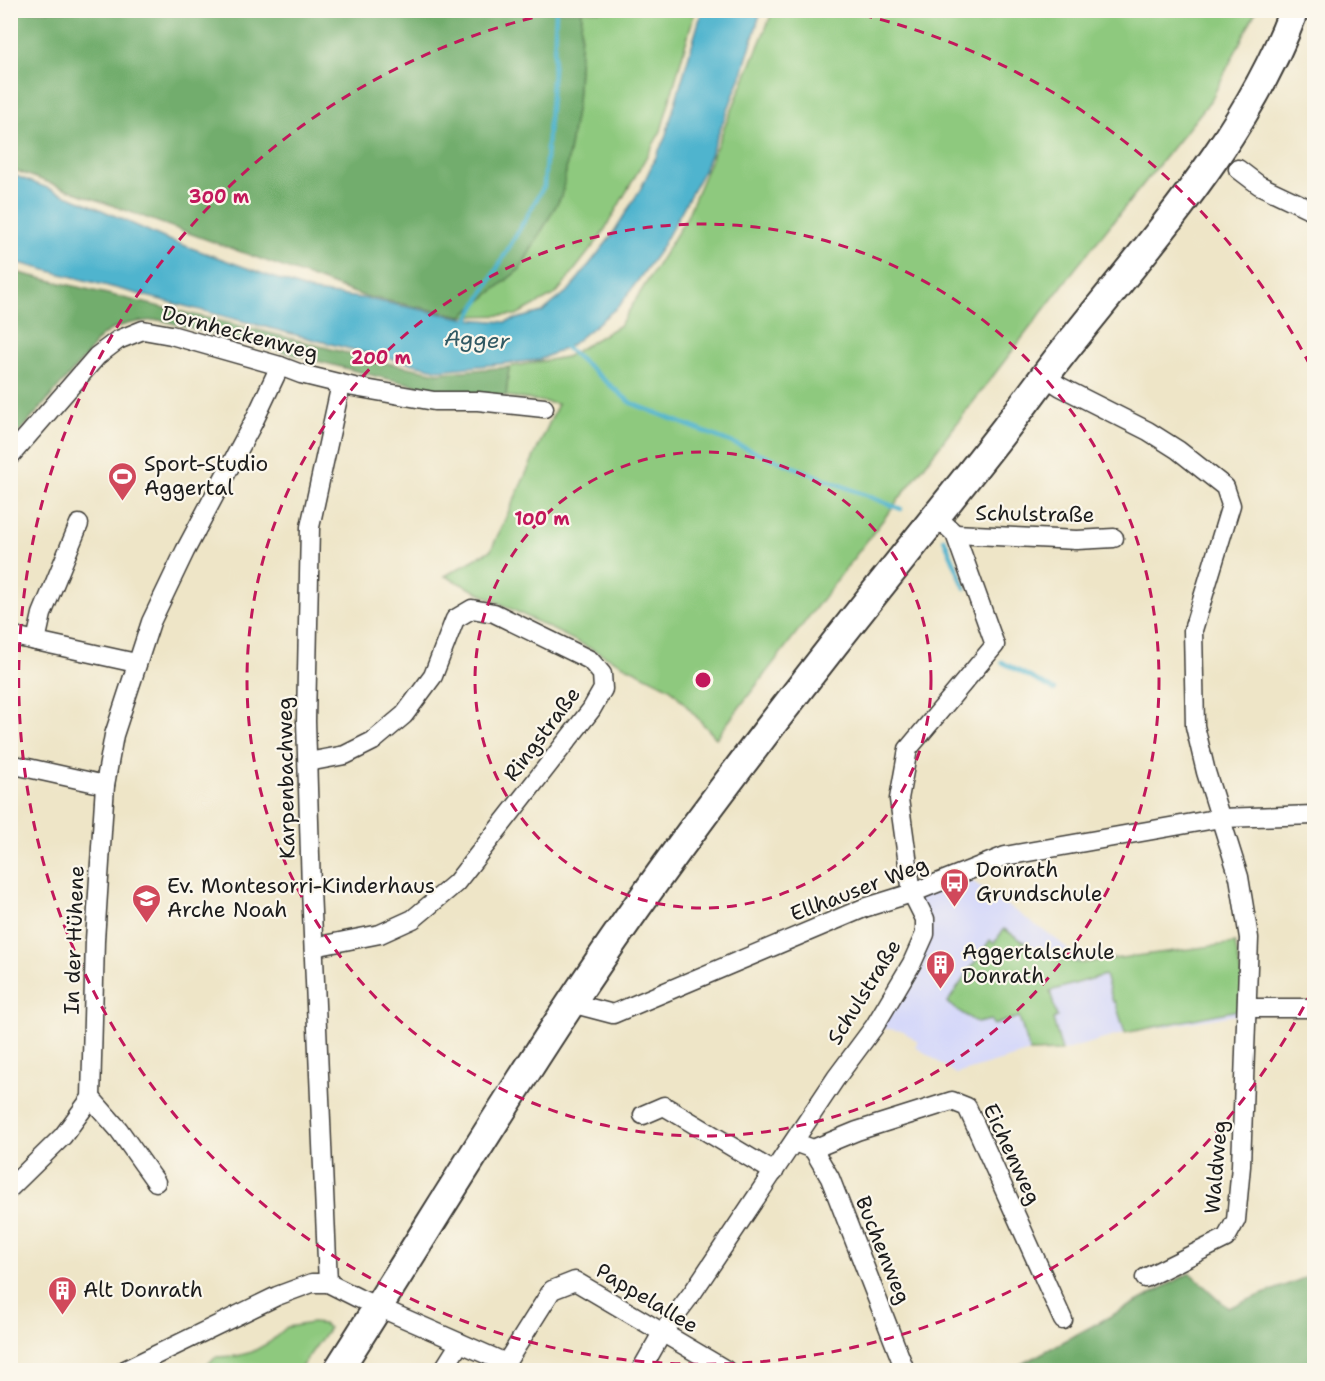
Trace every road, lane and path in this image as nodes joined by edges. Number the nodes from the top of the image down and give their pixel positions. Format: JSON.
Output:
{"nodes":[{"id":1,"x":1294,"y":10,"type":"edge"},
{"id":2,"x":1238,"y":169,"type":"dead end"},
{"id":3,"x":1314,"y":211,"type":"edge"},
{"id":4,"x":280,"y":366,"type":"junction"},
{"id":5,"x":1044,"y":376,"type":"junction"},
{"id":6,"x":341,"y":384,"type":"junction"},
{"id":7,"x":544,"y":408,"type":"dead end"},
{"id":8,"x":10,"y":456,"type":"edge"},
{"id":9,"x":79,"y":524,"type":"dead end"},
{"id":10,"x":945,"y":524,"type":"junction"},
{"id":11,"x":1114,"y":537,"type":"dead end"},
{"id":12,"x":10,"y":635,"type":"edge"},
{"id":13,"x":36,"y":641,"type":"junction"},
{"id":14,"x":136,"y":663,"type":"junction"},
{"id":15,"x":308,"y":762,"type":"junction"},
{"id":16,"x":10,"y":764,"type":"edge"},
{"id":17,"x":105,"y":784,"type":"junction"},
{"id":18,"x":1314,"y":815,"type":"edge"},
{"id":19,"x":1221,"y":818,"type":"junction"},
{"id":20,"x":912,"y":893,"type":"junction"},
{"id":21,"x":314,"y":947,"type":"junction"},
{"id":22,"x":571,"y":1003,"type":"junction"},
{"id":23,"x":1248,"y":1008,"type":"junction"},
{"id":24,"x":1314,"y":1008,"type":"edge"},
{"id":25,"x":91,"y":1098,"type":"junction"},
{"id":26,"x":643,"y":1115,"type":"dead end"},
{"id":27,"x":794,"y":1142,"type":"junction"},
{"id":28,"x":813,"y":1149,"type":"junction"},
{"id":29,"x":774,"y":1172,"type":"junction"},
{"id":30,"x":156,"y":1182,"type":"dead end"},
{"id":31,"x":10,"y":1188,"type":"edge"},
{"id":32,"x":1145,"y":1278,"type":"dead end"},
{"id":33,"x":328,"y":1282,"type":"junction"},
{"id":34,"x":379,"y":1307,"type":"junction"},
{"id":35,"x":1064,"y":1320,"type":"dead end"},
{"id":36,"x":662,"y":1333,"type":"junction"},
{"id":37,"x":460,"y":1343,"type":"junction"},
{"id":38,"x":504,"y":1367,"type":"edge"},
{"id":39,"x":125,"y":1371,"type":"edge"},
{"id":40,"x":338,"y":1371,"type":"edge"},
{"id":41,"x":443,"y":1371,"type":"edge"},
{"id":42,"x":641,"y":1371,"type":"edge"},
{"id":43,"x":726,"y":1371,"type":"edge"},
{"id":44,"x":905,"y":1371,"type":"edge"}],
"edges":[{"from":1,"to":5,"type":"main road"},
{"from":2,"to":3,"type":"street"},
{"from":4,"to":6,"type":"street","name":"Dornheckenweg"},
{"from":4,"to":8,"type":"street","name":"Dornheckenweg"},
{"from":4,"to":14,"type":"street","name":"In der Hühene"},
{"from":5,"to":10,"type":"main road"},
{"from":5,"to":19,"type":"street","name":"Waldweg"},
{"from":6,"to":7,"type":"street","name":"Dornheckenweg"},
{"from":6,"to":15,"type":"street","name":"Karpenbachweg"},
{"from":9,"to":13,"type":"street"},
{"from":10,"to":11,"type":"street","name":"Schulstraße"},
{"from":10,"to":20,"type":"street","name":"Schulstraße"},
{"from":10,"to":22,"type":"main road"},
{"from":12,"to":13,"type":"street"},
{"from":13,"to":14,"type":"street"},
{"from":14,"to":17,"type":"street","name":"In der Hühene"},
{"from":15,"to":21,"type":"street","name":"Karpenbachweg"},
{"from":15,"to":21,"type":"street","name":"Ringstraße"},
{"from":16,"to":17,"type":"street"},
{"from":17,"to":25,"type":"street","name":"In der Hühene"},
{"from":18,"to":19,"type":"street","name":"Ellhauser Weg"},
{"from":19,"to":20,"type":"street","name":"Ellhauser Weg"},
{"from":19,"to":23,"type":"street","name":"Waldweg"},
{"from":20,"to":22,"type":"street","name":"Ellhauser Weg"},
{"from":20,"to":27,"type":"street","name":"Schulstraße"},
{"from":21,"to":33,"type":"street","name":"Karpenbachweg"},
{"from":22,"to":34,"type":"main road"},
{"from":23,"to":24,"type":"street"},
{"from":23,"to":32,"type":"street","name":"Waldweg"},
{"from":25,"to":30,"type":"street"},
{"from":25,"to":31,"type":"street"},
{"from":26,"to":29,"type":"street"},
{"from":27,"to":28,"type":"street"},
{"from":27,"to":29,"type":"street","name":"Schulstraße"},
{"from":28,"to":35,"type":"street","name":"Eichenweg"},
{"from":28,"to":44,"type":"street","name":"Buchenweg"},
{"from":29,"to":36,"type":"street","name":"Schulstraße"},
{"from":33,"to":34,"type":"street","name":"Pappelallee"},
{"from":33,"to":39,"type":"street"},
{"from":34,"to":37,"type":"street","name":"Pappelallee"},
{"from":34,"to":40,"type":"main road"},
{"from":36,"to":38,"type":"street","name":"Pappelallee"},
{"from":36,"to":42,"type":"street","name":"Schulstraße"},
{"from":36,"to":43,"type":"street","name":"Pappelallee"},
{"from":37,"to":38,"type":"street","name":"Pappelallee"},
{"from":37,"to":41,"type":"street"}]}
